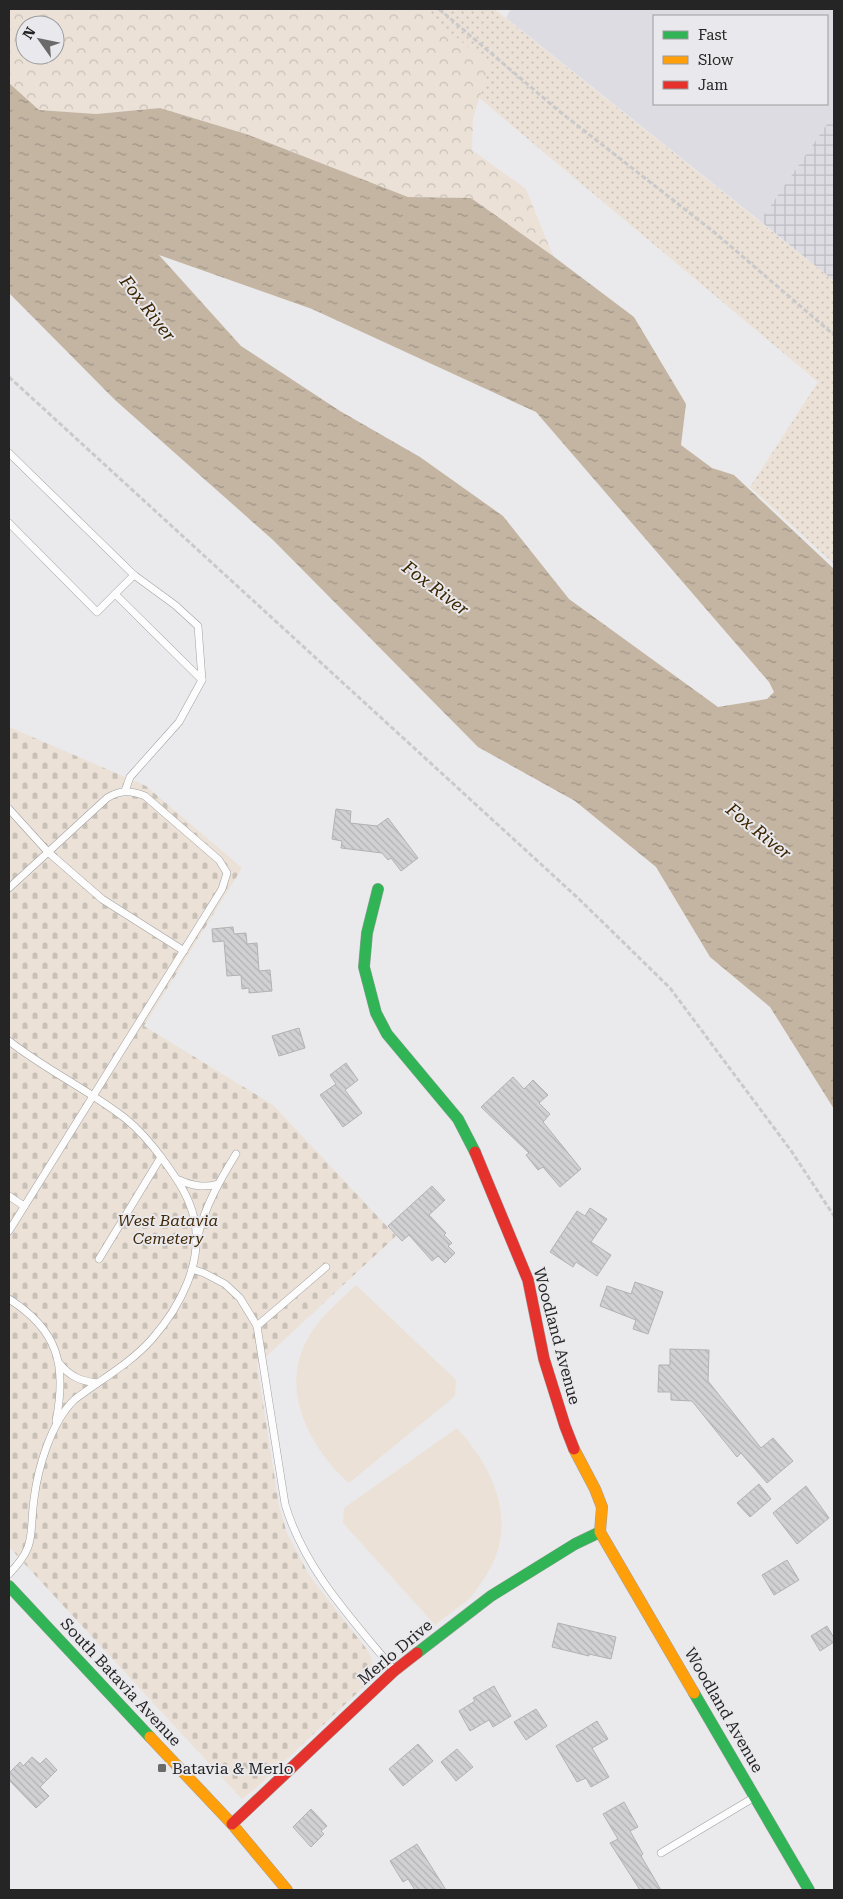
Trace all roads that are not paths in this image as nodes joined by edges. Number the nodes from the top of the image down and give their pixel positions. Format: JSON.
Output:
{"nodes":[{"id":1,"x":9,"y":453,"type":"edge"},
{"id":2,"x":9,"y":523,"type":"edge"},
{"id":3,"x":134,"y":575,"type":"junction"},
{"id":4,"x":115,"y":594,"type":"junction"},
{"id":5,"x":202,"y":680,"type":"junction"},
{"id":6,"x":125,"y":791,"type":"junction"},
{"id":7,"x":9,"y":808,"type":"edge"},
{"id":8,"x":48,"y":852,"type":"junction"},
{"id":9,"x":9,"y":888,"type":"edge"},
{"id":10,"x":378,"y":889,"type":"dead end"},
{"id":11,"x":184,"y":951,"type":"junction"},
{"id":12,"x":9,"y":1041,"type":"edge"},
{"id":13,"x":93,"y":1096,"type":"junction"},
{"id":14,"x":236,"y":1154,"type":"dead end"},
{"id":15,"x":161,"y":1157,"type":"junction"},
{"id":16,"x":179,"y":1180,"type":"junction"},
{"id":17,"x":218,"y":1184,"type":"junction"},
{"id":18,"x":9,"y":1196,"type":"edge"},
{"id":19,"x":24,"y":1206,"type":"junction"},
{"id":20,"x":9,"y":1231,"type":"edge"},
{"id":21,"x":196,"y":1243,"type":"junction"},
{"id":22,"x":99,"y":1259,"type":"dead end"},
{"id":23,"x":326,"y":1268,"type":"dead end"},
{"id":24,"x":192,"y":1269,"type":"junction"},
{"id":25,"x":9,"y":1299,"type":"edge"},
{"id":26,"x":257,"y":1326,"type":"junction"},
{"id":27,"x":59,"y":1363,"type":"junction"},
{"id":28,"x":97,"y":1383,"type":"junction"},
{"id":29,"x":55,"y":1426,"type":"junction"},
{"id":30,"x":600,"y":1532,"type":"junction"},
{"id":31,"x":9,"y":1574,"type":"edge"},
{"id":32,"x":9,"y":1586,"type":"edge"},
{"id":33,"x":394,"y":1671,"type":"junction"},
{"id":34,"x":755,"y":1797,"type":"junction"},
{"id":35,"x":232,"y":1824,"type":"junction"},
{"id":36,"x":661,"y":1853,"type":"dead end"},
{"id":37,"x":287,"y":1890,"type":"edge"},
{"id":38,"x":809,"y":1890,"type":"edge"}],
"edges":[{"from":1,"to":3,"type":"lane"},
{"from":2,"to":4,"type":"lane"},
{"from":3,"to":4,"type":"lane"},
{"from":3,"to":5,"type":"lane"},
{"from":4,"to":5,"type":"lane"},
{"from":5,"to":6,"type":"lane"},
{"from":6,"to":8,"type":"lane"},
{"from":6,"to":11,"type":"lane"},
{"from":7,"to":8,"type":"lane"},
{"from":8,"to":9,"type":"lane"},
{"from":8,"to":11,"type":"lane"},
{"from":10,"to":30,"type":"street","name":"Woodland Avenue"},
{"from":11,"to":13,"type":"lane"},
{"from":12,"to":13,"type":"lane"},
{"from":13,"to":15,"type":"lane"},
{"from":13,"to":19,"type":"lane"},
{"from":14,"to":17,"type":"lane"},
{"from":15,"to":16,"type":"lane"},
{"from":15,"to":22,"type":"lane"},
{"from":16,"to":17,"type":"lane"},
{"from":16,"to":21,"type":"lane"},
{"from":17,"to":21,"type":"lane"},
{"from":18,"to":19,"type":"lane"},
{"from":19,"to":20,"type":"lane"},
{"from":21,"to":24,"type":"lane"},
{"from":23,"to":26,"type":"lane"},
{"from":24,"to":26,"type":"lane"},
{"from":24,"to":28,"type":"lane"},
{"from":25,"to":27,"type":"lane"},
{"from":26,"to":33,"type":"lane"},
{"from":27,"to":28,"type":"lane"},
{"from":27,"to":29,"type":"lane"},
{"from":28,"to":29,"type":"lane"},
{"from":29,"to":31,"type":"lane"},
{"from":30,"to":33,"type":"street","name":"Merlo Drive"},
{"from":30,"to":34,"type":"street","name":"Woodland Avenue"},
{"from":32,"to":35,"type":"street","name":"South Batavia Avenue"},
{"from":33,"to":35,"type":"street","name":"Merlo Drive"},
{"from":34,"to":36,"type":"lane"},
{"from":34,"to":38,"type":"street","name":"Woodland Avenue"},
{"from":35,"to":37,"type":"street","name":"South Batavia Avenue"}]}
